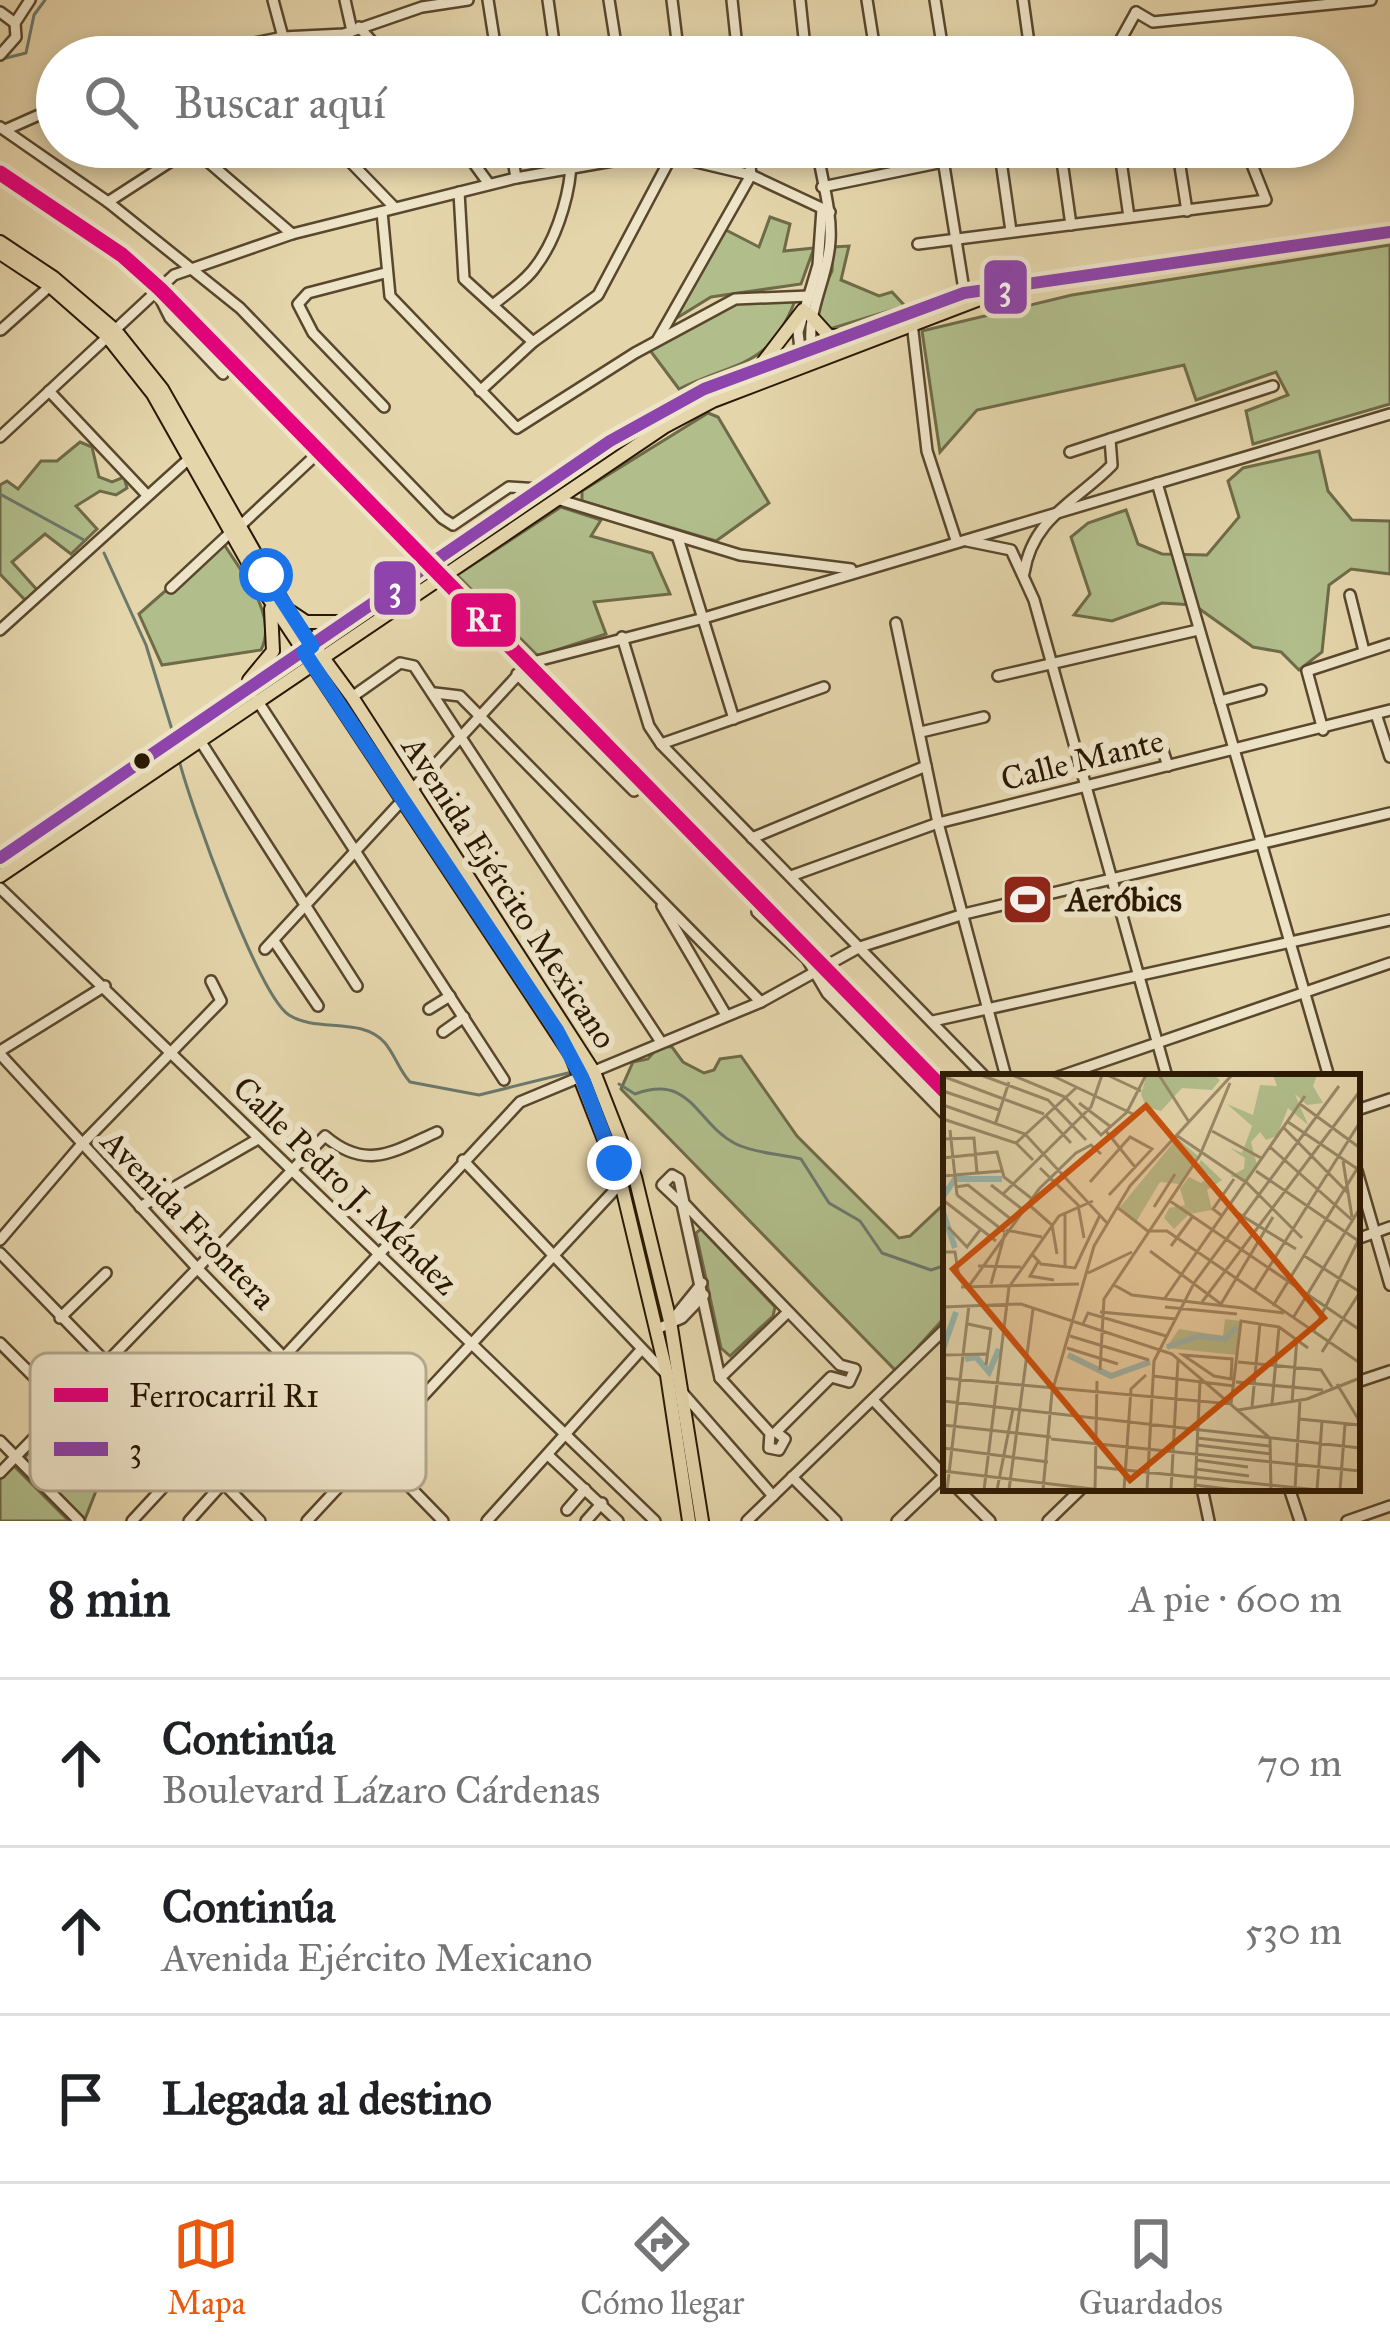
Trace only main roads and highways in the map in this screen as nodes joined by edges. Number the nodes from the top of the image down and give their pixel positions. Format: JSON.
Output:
{"nodes":[{"id":1,"x":1390,"y":232,"type":"edge"},
{"id":2,"x":0,"y":242,"type":"edge"},
{"id":3,"x":0,"y":253,"type":"edge"},
{"id":4,"x":912,"y":318,"type":"junction"},
{"id":5,"x":111,"y":333,"type":"junction"},
{"id":6,"x":843,"y":335,"type":"junction"},
{"id":7,"x":757,"y":367,"type":"junction"},
{"id":8,"x":551,"y":494,"type":"junction"},
{"id":9,"x":235,"y":530,"type":"junction"},
{"id":10,"x":264,"y":591,"type":"junction"},
{"id":11,"x":285,"y":606,"type":"junction"},
{"id":12,"x":346,"y":620,"type":"junction"},
{"id":13,"x":313,"y":654,"type":"junction"},
{"id":14,"x":223,"y":704,"type":"junction"},
{"id":15,"x":410,"y":795,"type":"junction"},
{"id":16,"x":0,"y":858,"type":"edge"},
{"id":17,"x":0,"y":876,"type":"edge"},
{"id":18,"x":667,"y":1323,"type":"junction"},
{"id":19,"x":689,"y":1521,"type":"edge"},
{"id":20,"x":702,"y":1521,"type":"edge"}],
"edges":[{"from":1,"to":4,"type":"main road"},
{"from":2,"to":5,"type":"main road"},
{"from":3,"to":5,"type":"main road"},
{"from":4,"to":6,"type":"main road"},
{"from":4,"to":8,"type":"main road"},
{"from":5,"to":9,"type":"main road"},
{"from":6,"to":7,"type":"main road"},
{"from":6,"to":7,"type":"main road"},
{"from":7,"to":8,"type":"main road"},
{"from":8,"to":12,"type":"main road"},
{"from":8,"to":13,"type":"main road"},
{"from":9,"to":10,"type":"main road"},
{"from":9,"to":11,"type":"main road"},
{"from":10,"to":13,"type":"main road"},
{"from":10,"to":14,"type":"main road"},
{"from":11,"to":12,"type":"main road"},
{"from":11,"to":13,"type":"main road"},
{"from":12,"to":13,"type":"main road"},
{"from":13,"to":14,"type":"main road"},
{"from":13,"to":15,"type":"main road","name":"Avenida Ejército Mexicano"},
{"from":13,"to":15,"type":"main road","name":"Avenida Ejército Mexicano"},
{"from":13,"to":17,"type":"main road"},
{"from":14,"to":16,"type":"main road"},
{"from":15,"to":18,"type":"main road","name":"Avenida Ejército Mexicano"},
{"from":18,"to":19,"type":"main road","name":"Avenida Ejército Mexicano"},
{"from":18,"to":20,"type":"main road","name":"Avenida Ejército Mexicano"}]}
